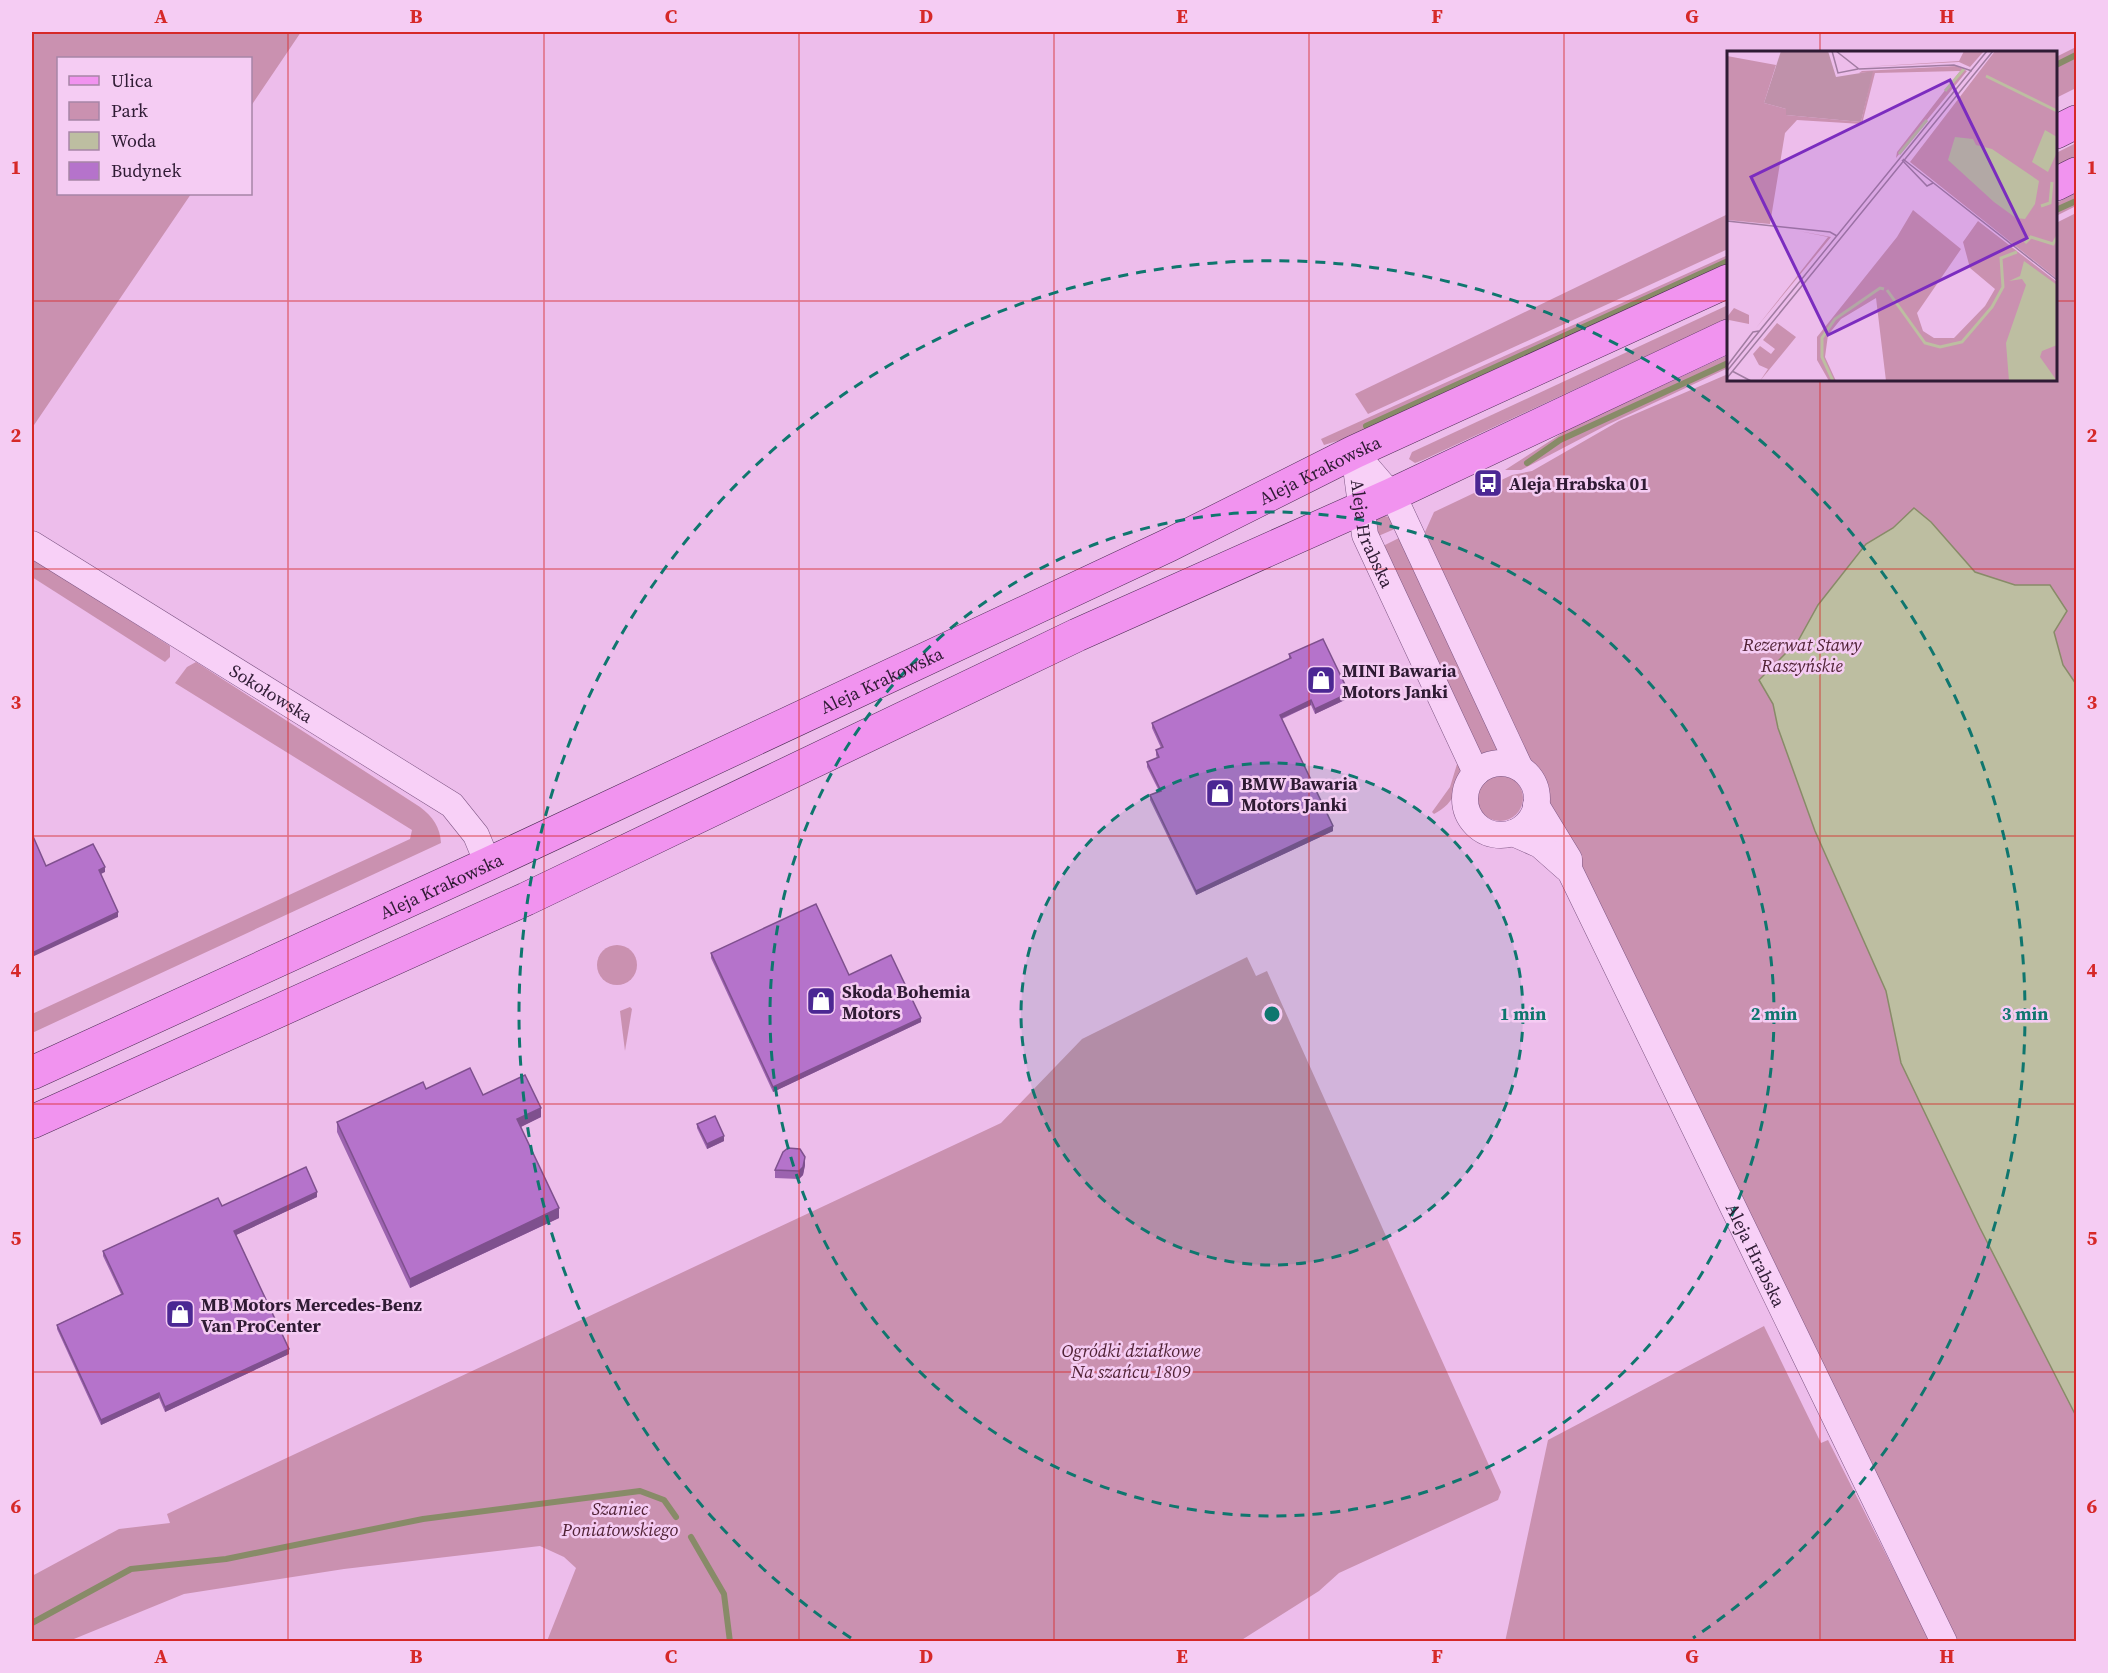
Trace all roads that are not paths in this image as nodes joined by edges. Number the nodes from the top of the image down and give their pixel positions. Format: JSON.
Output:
{"nodes":[{"id":1,"x":2076,"y":122,"type":"edge"},
{"id":2,"x":2057,"y":131,"type":"edge"},
{"id":3,"x":2076,"y":174,"type":"edge"},
{"id":4,"x":2057,"y":183,"type":"edge"},
{"id":5,"x":1727,"y":281,"type":"edge"},
{"id":6,"x":1727,"y":336,"type":"edge"},
{"id":7,"x":1354,"y":452,"type":"junction"},
{"id":8,"x":1314,"y":473,"type":"junction"},
{"id":9,"x":1391,"y":495,"type":"junction"},
{"id":10,"x":1362,"y":508,"type":"junction"},
{"id":11,"x":1304,"y":532,"type":"junction"},
{"id":12,"x":32,"y":544,"type":"edge"},
{"id":13,"x":1520,"y":768,"type":"junction"},
{"id":14,"x":1476,"y":772,"type":"junction"},
{"id":15,"x":1536,"y":805,"type":"junction"},
{"id":16,"x":1513,"y":833,"type":"junction"},
{"id":17,"x":488,"y":864,"type":"junction"},
{"id":18,"x":1569,"y":868,"type":"junction"},
{"id":19,"x":32,"y":1073,"type":"edge"},
{"id":20,"x":32,"y":1122,"type":"edge"},
{"id":21,"x":1944,"y":1641,"type":"edge"}],
"edges":[{"from":1,"to":2,"type":"main road"},
{"from":3,"to":4,"type":"main road"},
{"from":5,"to":7,"type":"main road","name":"Aleja Krakowska"},
{"from":6,"to":9,"type":"main road"},
{"from":7,"to":8,"type":"main road","name":"Aleja Krakowska"},
{"from":7,"to":9,"type":"street","name":"Aleja Hrabska"},
{"from":7,"to":10,"type":"street","name":"Aleja Hrabska"},
{"from":8,"to":11,"type":"main road"},
{"from":8,"to":17,"type":"main road","name":"Aleja Krakowska"},
{"from":9,"to":10,"type":"main road"},
{"from":9,"to":13,"type":"street","name":"Aleja Hrabska"},
{"from":10,"to":11,"type":"main road"},
{"from":10,"to":14,"type":"street","name":"Aleja Hrabska"},
{"from":11,"to":20,"type":"main road"},
{"from":12,"to":17,"type":"street","name":"Sokołowska"},
{"from":13,"to":14,"type":"street"},
{"from":13,"to":15,"type":"street"},
{"from":14,"to":16,"type":"street"},
{"from":15,"to":16,"type":"street"},
{"from":15,"to":18,"type":"street","name":"Aleja Hrabska"},
{"from":16,"to":18,"type":"street","name":"Aleja Hrabska"},
{"from":17,"to":19,"type":"main road","name":"Aleja Krakowska"},
{"from":18,"to":21,"type":"street","name":"Aleja Hrabska"}]}
